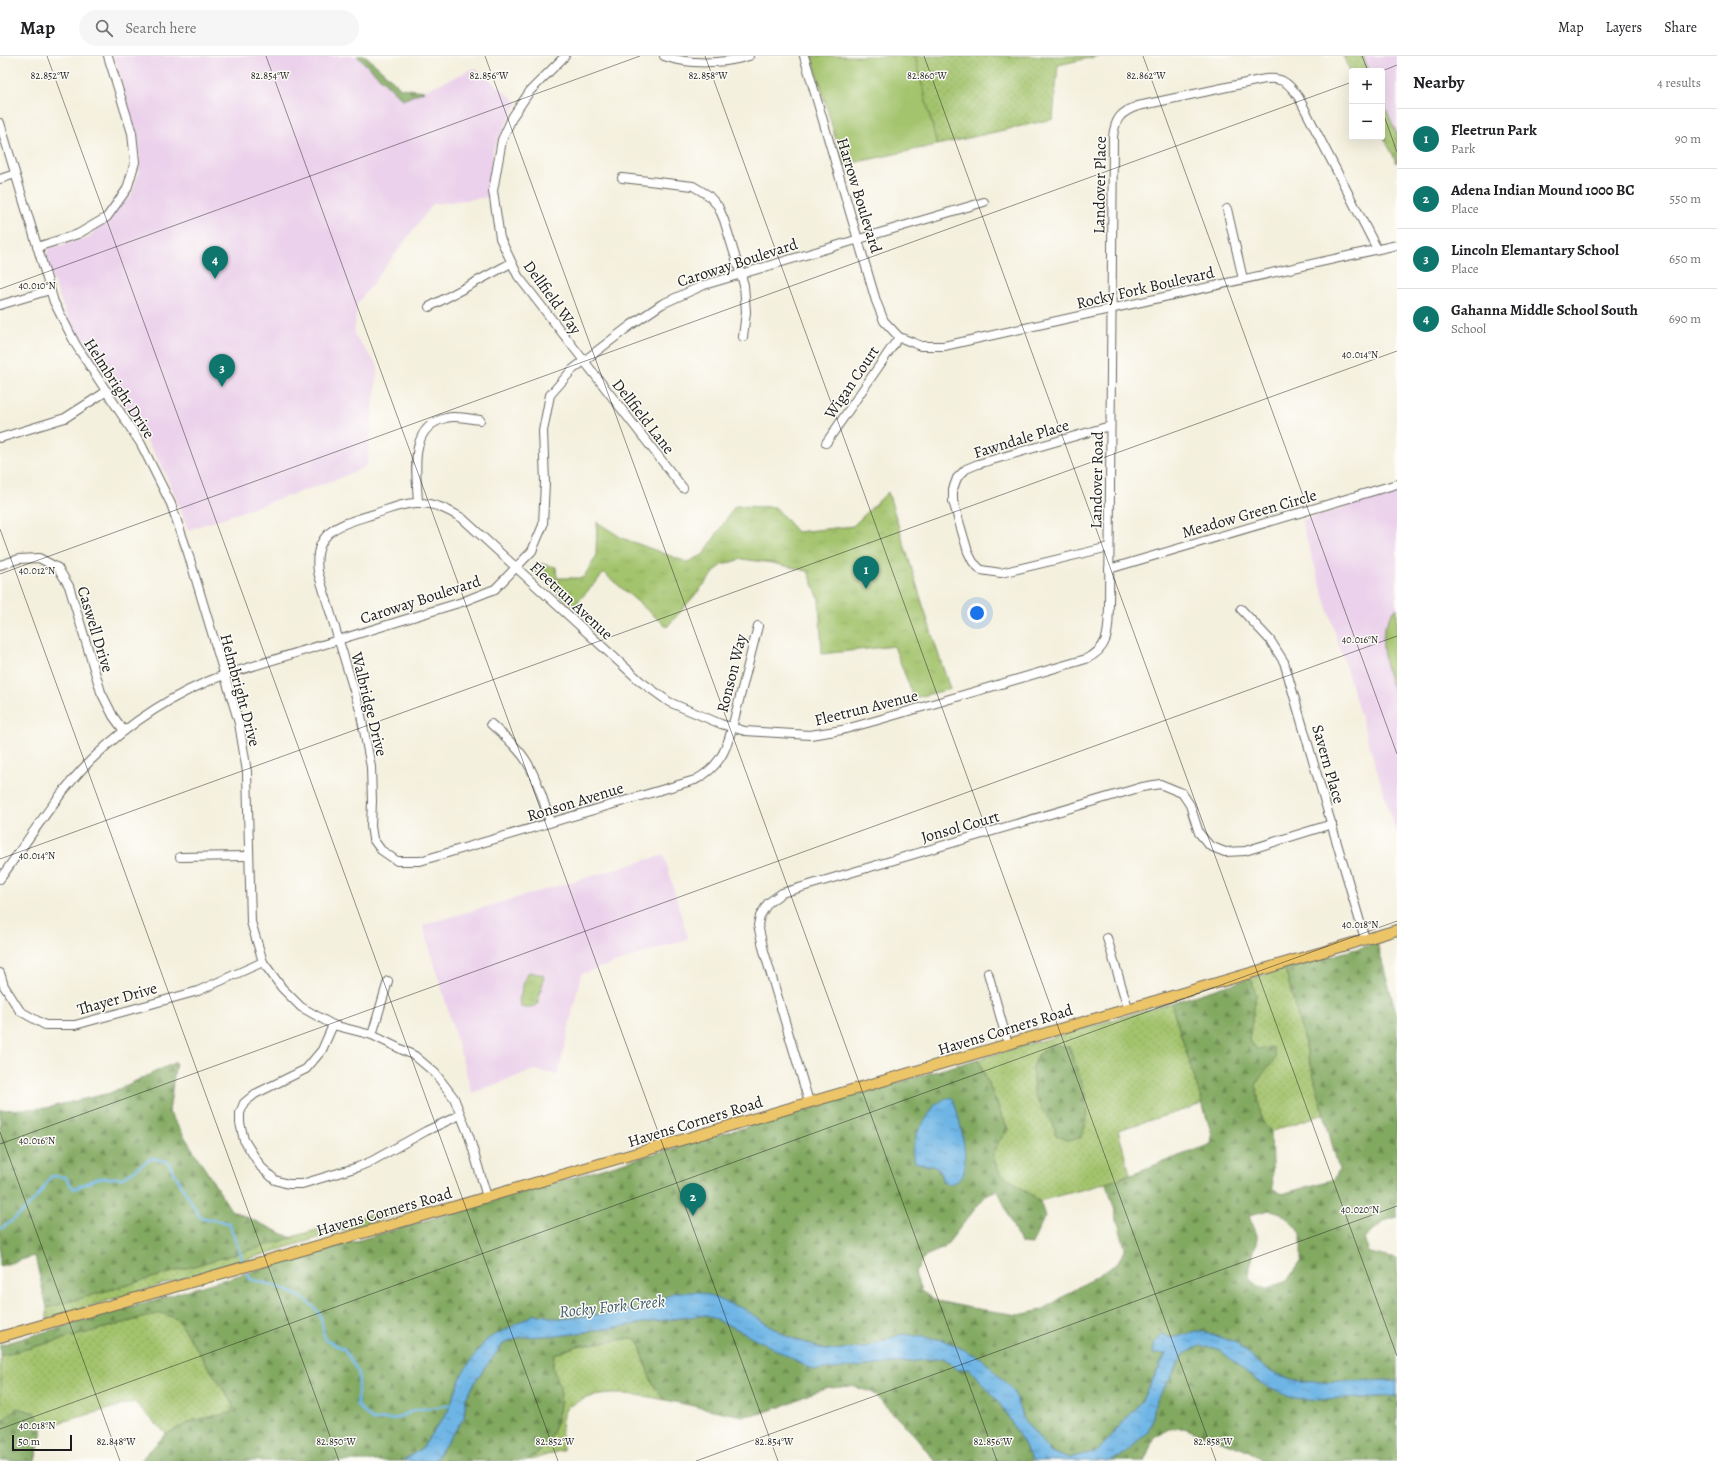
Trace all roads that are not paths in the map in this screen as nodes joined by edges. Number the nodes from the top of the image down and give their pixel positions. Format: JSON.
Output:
{"nodes":[{"id":1,"x":108,"y":56,"type":"edge"},
{"id":2,"x":565,"y":56,"type":"edge"},
{"id":3,"x":664,"y":56,"type":"edge"},
{"id":4,"x":749,"y":56,"type":"edge"},
{"id":5,"x":804,"y":56,"type":"edge"},
{"id":6,"x":0,"y":123,"type":"edge"},
{"id":7,"x":15,"y":174,"type":"junction"},
{"id":8,"x":622,"y":178,"type":"dead end"},
{"id":9,"x":0,"y":179,"type":"edge"},
{"id":10,"x":984,"y":202,"type":"dead end"},
{"id":11,"x":1227,"y":209,"type":"dead end"},
{"id":12,"x":858,"y":238,"type":"junction"},
{"id":13,"x":1397,"y":245,"type":"edge"},
{"id":14,"x":37,"y":247,"type":"junction"},
{"id":15,"x":1377,"y":250,"type":"junction"},
{"id":16,"x":511,"y":263,"type":"junction"},
{"id":17,"x":740,"y":274,"type":"junction"},
{"id":18,"x":1243,"y":279,"type":"junction"},
{"id":19,"x":50,"y":290,"type":"junction"},
{"id":20,"x":0,"y":305,"type":"edge"},
{"id":21,"x":429,"y":307,"type":"dead end"},
{"id":22,"x":1112,"y":308,"type":"junction"},
{"id":23,"x":743,"y":337,"type":"dead end"},
{"id":24,"x":899,"y":337,"type":"junction"},
{"id":25,"x":584,"y":361,"type":"junction"},
{"id":26,"x":107,"y":391,"type":"junction"},
{"id":27,"x":480,"y":420,"type":"dead end"},
{"id":28,"x":1110,"y":426,"type":"junction"},
{"id":29,"x":0,"y":438,"type":"edge"},
{"id":30,"x":826,"y":443,"type":"dead end"},
{"id":31,"x":1397,"y":484,"type":"edge"},
{"id":32,"x":683,"y":488,"type":"dead end"},
{"id":33,"x":418,"y":502,"type":"junction"},
{"id":34,"x":1109,"y":547,"type":"junction"},
{"id":35,"x":0,"y":565,"type":"edge"},
{"id":36,"x":516,"y":568,"type":"junction"},
{"id":37,"x":1109,"y":569,"type":"junction"},
{"id":38,"x":1242,"y":609,"type":"dead end"},
{"id":39,"x":758,"y":626,"type":"dead end"},
{"id":40,"x":339,"y":640,"type":"junction"},
{"id":41,"x":1101,"y":649,"type":"joint"},
{"id":42,"x":224,"y":675,"type":"junction"},
{"id":43,"x":491,"y":724,"type":"dead end"},
{"id":44,"x":732,"y":728,"type":"junction"},
{"id":45,"x":124,"y":731,"type":"junction"},
{"id":46,"x":550,"y":822,"type":"junction"},
{"id":47,"x":1332,"y":824,"type":"junction"},
{"id":48,"x":248,"y":856,"type":"junction"},
{"id":49,"x":180,"y":857,"type":"dead end"},
{"id":50,"x":397,"y":861,"type":"joint"},
{"id":51,"x":0,"y":878,"type":"edge"},
{"id":52,"x":1397,"y":930,"type":"edge"},
{"id":53,"x":1107,"y":938,"type":"dead end"},
{"id":54,"x":1365,"y":939,"type":"junction"},
{"id":55,"x":263,"y":962,"type":"junction"},
{"id":56,"x":0,"y":973,"type":"edge"},
{"id":57,"x":988,"y":973,"type":"dead end"},
{"id":58,"x":388,"y":981,"type":"dead end"},
{"id":59,"x":1128,"y":1008,"type":"junction"},
{"id":60,"x":333,"y":1025,"type":"junction"},
{"id":61,"x":372,"y":1035,"type":"junction"},
{"id":62,"x":1008,"y":1044,"type":"junction"},
{"id":63,"x":809,"y":1102,"type":"junction"},
{"id":64,"x":460,"y":1115,"type":"junction"},
{"id":65,"x":487,"y":1197,"type":"junction"},
{"id":66,"x":0,"y":1337,"type":"edge"}],
"edges":[{"from":1,"to":14,"type":"street"},
{"from":2,"to":16,"type":"street","name":"Dellfield Way"},
{"from":3,"to":4,"type":"street"},
{"from":5,"to":12,"type":"street","name":"Harrow Boulevard"},
{"from":6,"to":7,"type":"street","name":"Helmbright Drive"},
{"from":7,"to":9,"type":"street"},
{"from":7,"to":14,"type":"street","name":"Helmbright Drive"},
{"from":8,"to":17,"type":"street"},
{"from":10,"to":12,"type":"street","name":"Caroway Boulevard"},
{"from":11,"to":18,"type":"street"},
{"from":12,"to":17,"type":"street","name":"Caroway Boulevard"},
{"from":12,"to":24,"type":"street","name":"Harrow Boulevard"},
{"from":13,"to":15,"type":"street","name":"Rocky Fork Boulevard"},
{"from":14,"to":19,"type":"street","name":"Helmbright Drive"},
{"from":15,"to":18,"type":"street","name":"Rocky Fork Boulevard"},
{"from":15,"to":22,"type":"street","name":"Landover Place"},
{"from":16,"to":21,"type":"street"},
{"from":16,"to":25,"type":"street","name":"Dellfield Way"},
{"from":17,"to":23,"type":"street"},
{"from":17,"to":25,"type":"street","name":"Caroway Boulevard"},
{"from":18,"to":22,"type":"street","name":"Rocky Fork Boulevard"},
{"from":19,"to":20,"type":"street"},
{"from":19,"to":26,"type":"street","name":"Helmbright Drive"},
{"from":22,"to":24,"type":"street","name":"Rocky Fork Boulevard"},
{"from":22,"to":28,"type":"street","name":"Landover Road"},
{"from":24,"to":30,"type":"street","name":"Wigan Court"},
{"from":25,"to":32,"type":"street","name":"Dellfield Lane"},
{"from":25,"to":36,"type":"street","name":"Caroway Boulevard"},
{"from":26,"to":29,"type":"street"},
{"from":26,"to":42,"type":"street","name":"Helmbright Drive"},
{"from":27,"to":33,"type":"street"},
{"from":28,"to":34,"type":"street","name":"Landover Road"},
{"from":28,"to":34,"type":"street","name":"Fawndale Place"},
{"from":31,"to":37,"type":"street","name":"Meadow Green Circle"},
{"from":33,"to":36,"type":"street","name":"Fleetrun Avenue"},
{"from":33,"to":40,"type":"street","name":"Walbridge Drive"},
{"from":34,"to":37,"type":"street","name":"Landover Road"},
{"from":35,"to":45,"type":"street","name":"Caswell Drive"},
{"from":36,"to":40,"type":"street","name":"Caroway Boulevard"},
{"from":36,"to":44,"type":"street","name":"Fleetrun Avenue"},
{"from":37,"to":41,"type":"street","name":"Landover Road"},
{"from":38,"to":47,"type":"street","name":"Savern Place"},
{"from":39,"to":44,"type":"street","name":"Ronson Way"},
{"from":40,"to":42,"type":"street","name":"Caroway Boulevard"},
{"from":40,"to":50,"type":"street","name":"Walbridge Drive"},
{"from":41,"to":44,"type":"street","name":"Fleetrun Avenue"},
{"from":42,"to":45,"type":"street","name":"Caroway Boulevard"},
{"from":42,"to":48,"type":"street","name":"Helmbright Drive"},
{"from":43,"to":46,"type":"street"},
{"from":44,"to":46,"type":"street","name":"Ronson Avenue"},
{"from":45,"to":51,"type":"street","name":"Caroway Boulevard"},
{"from":46,"to":50,"type":"street","name":"Ronson Avenue"},
{"from":47,"to":54,"type":"street","name":"Savern Place"},
{"from":47,"to":63,"type":"street","name":"Jonsol Court"},
{"from":48,"to":49,"type":"street"},
{"from":48,"to":55,"type":"street","name":"Helmbright Drive"},
{"from":52,"to":54,"type":"main road","name":"Havens Corners Road"},
{"from":53,"to":59,"type":"street"},
{"from":54,"to":59,"type":"main road","name":"Havens Corners Road"},
{"from":55,"to":56,"type":"street","name":"Thayer Drive"},
{"from":55,"to":60,"type":"street","name":"Helmbright Drive"},
{"from":57,"to":62,"type":"street"},
{"from":58,"to":61,"type":"street"},
{"from":59,"to":62,"type":"main road","name":"Havens Corners Road"},
{"from":60,"to":61,"type":"street","name":"Helmbright Drive"},
{"from":60,"to":64,"type":"street"},
{"from":61,"to":64,"type":"street","name":"Helmbright Drive"},
{"from":62,"to":63,"type":"main road","name":"Havens Corners Road"},
{"from":63,"to":65,"type":"main road","name":"Havens Corners Road"},
{"from":64,"to":65,"type":"street","name":"Helmbright Drive"},
{"from":65,"to":66,"type":"main road","name":"Havens Corners Road"}]}
